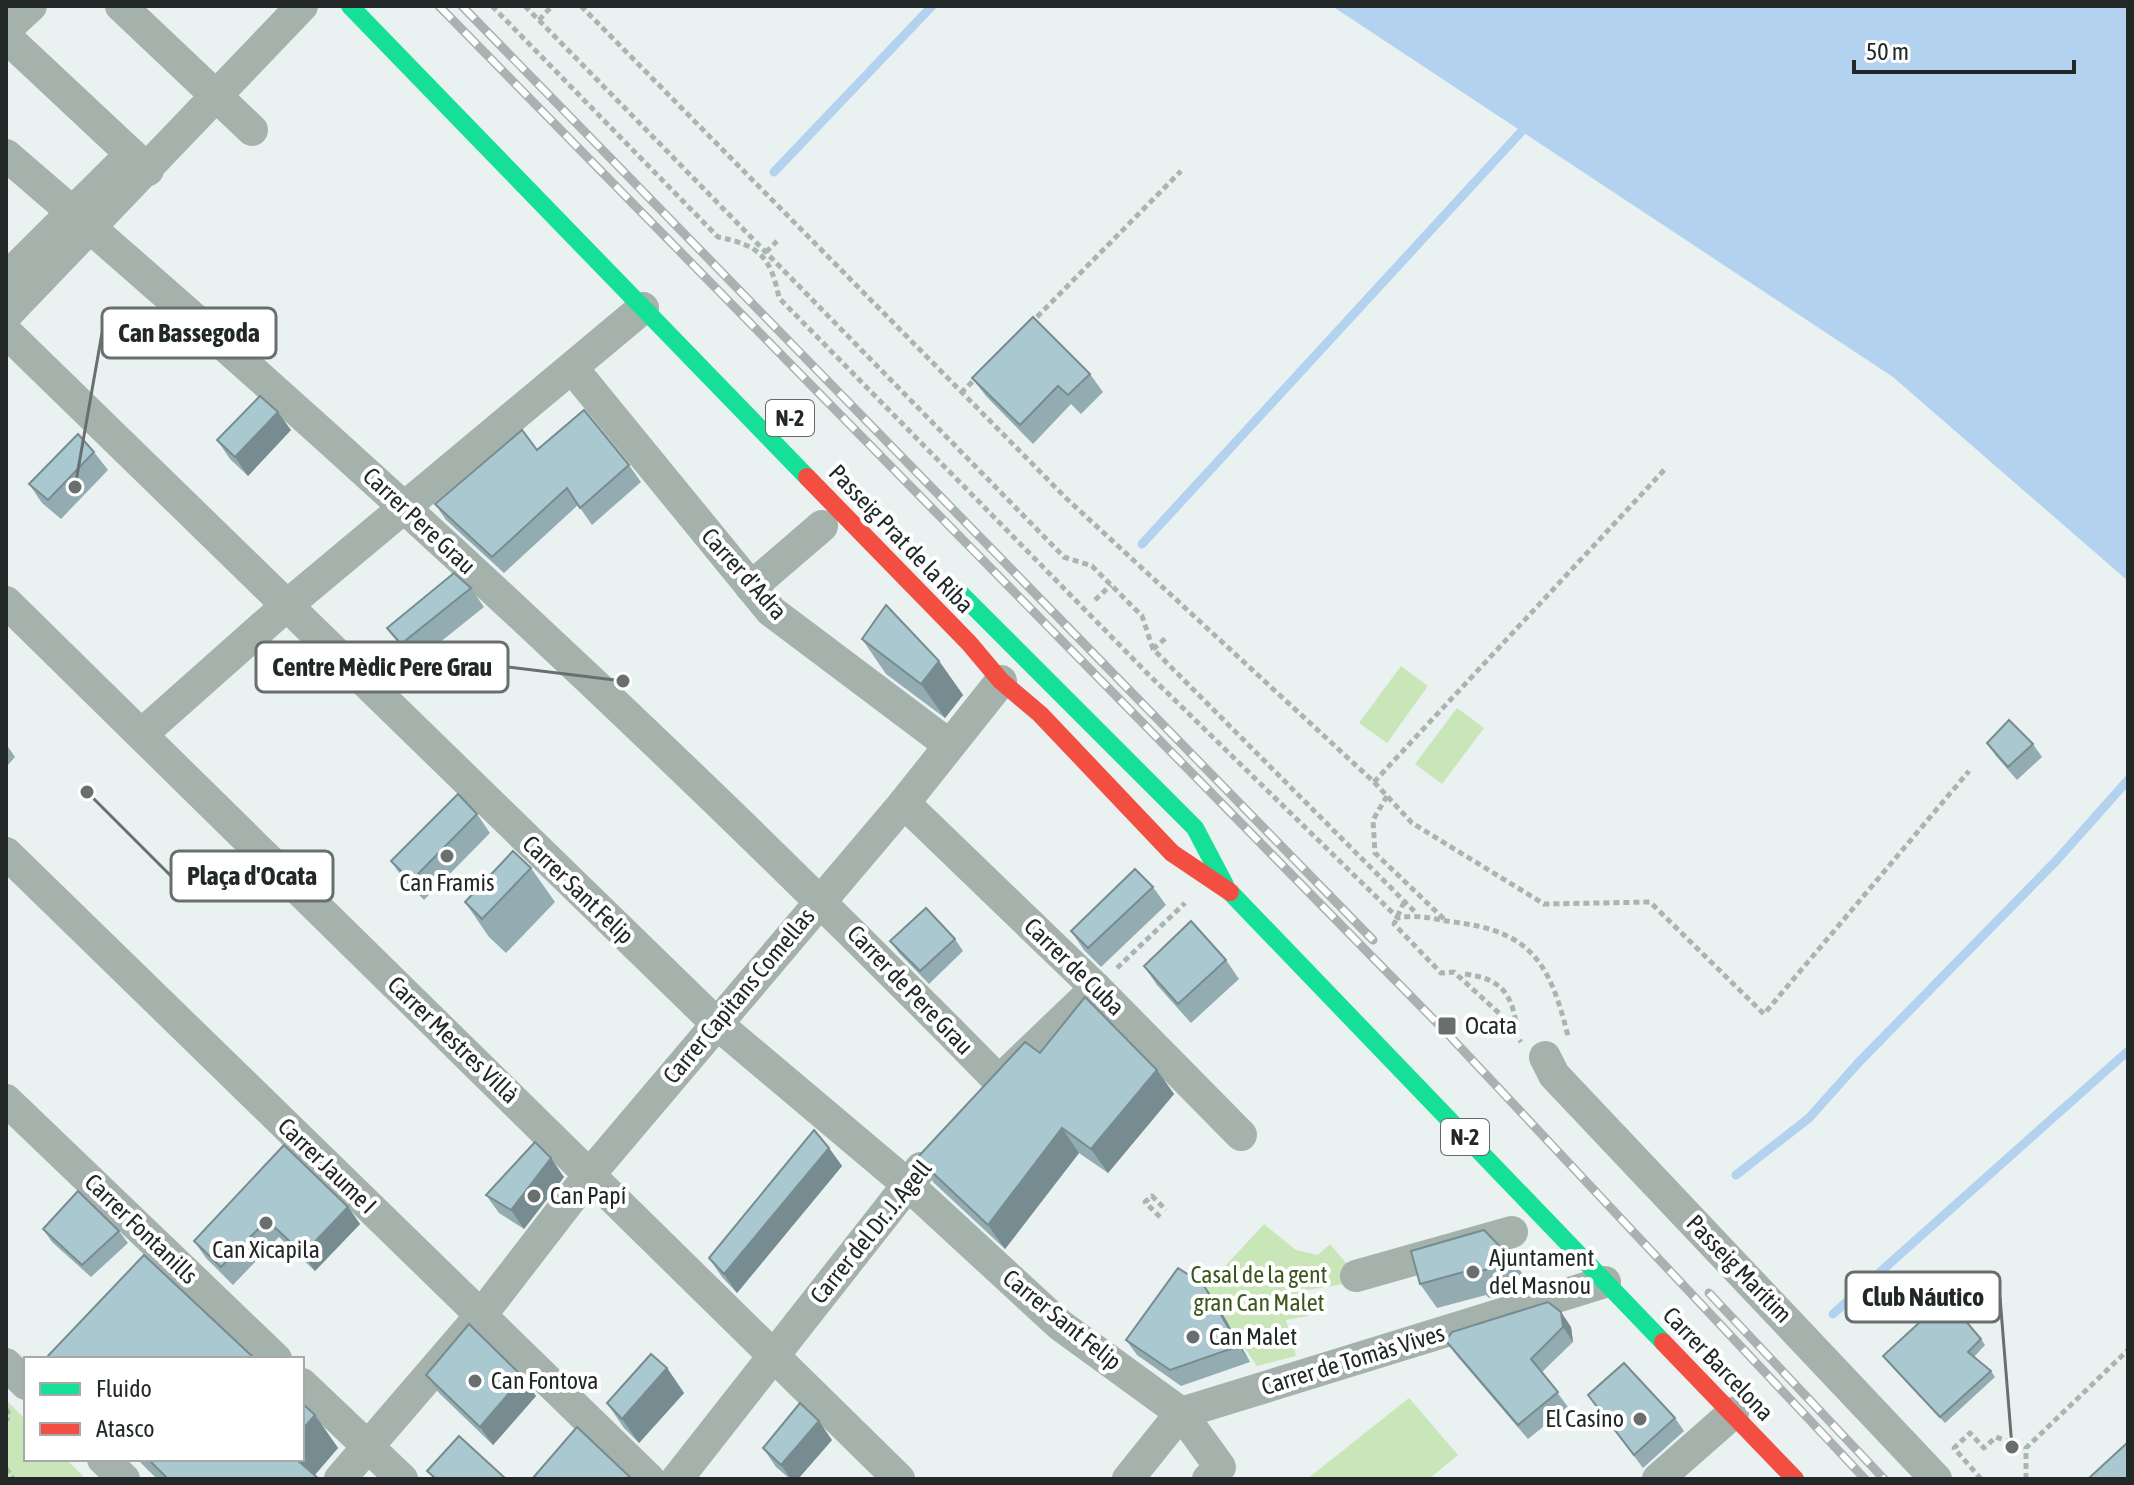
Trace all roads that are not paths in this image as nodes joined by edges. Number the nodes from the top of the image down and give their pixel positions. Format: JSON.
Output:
{"nodes":[{"id":1,"x":31,"y":6,"type":"edge"},
{"id":2,"x":121,"y":6,"type":"edge"},
{"id":3,"x":302,"y":6,"type":"edge"},
{"id":4,"x":350,"y":6,"type":"edge"},
{"id":5,"x":6,"y":29,"type":"edge"},
{"id":6,"x":6,"y":37,"type":"edge"},
{"id":7,"x":215,"y":94,"type":"junction"},
{"id":8,"x":252,"y":130,"type":"dead end"},
{"id":9,"x":6,"y":155,"type":"edge"},
{"id":10,"x":140,"y":162,"type":"junction"},
{"id":11,"x":83,"y":220,"type":"junction"},
{"id":12,"x":6,"y":278,"type":"edge"},
{"id":13,"x":643,"y":308,"type":"junction"},
{"id":14,"x":6,"y":315,"type":"edge"},
{"id":15,"x":6,"y":332,"type":"edge"},
{"id":16,"x":573,"y":369,"type":"junction"},
{"id":17,"x":406,"y":507,"type":"junction"},
{"id":18,"x":822,"y":526,"type":"dead end"},
{"id":19,"x":944,"y":576,"type":"dead end"},
{"id":20,"x":751,"y":587,"type":"junction"},
{"id":21,"x":6,"y":602,"type":"edge"},
{"id":22,"x":285,"y":607,"type":"junction"},
{"id":23,"x":1001,"y":681,"type":"junction"},
{"id":24,"x":142,"y":734,"type":"junction"},
{"id":25,"x":948,"y":744,"type":"junction"},
{"id":26,"x":904,"y":803,"type":"junction"},
{"id":27,"x":1195,"y":828,"type":"junction"},
{"id":28,"x":6,"y":853,"type":"edge"},
{"id":29,"x":1226,"y":887,"type":"junction"},
{"id":30,"x":821,"y":900,"type":"junction"},
{"id":31,"x":1096,"y":988,"type":"junction"},
{"id":32,"x":716,"y":1023,"type":"junction"},
{"id":33,"x":1557,"y":1051,"type":"road end"},
{"id":34,"x":6,"y":1100,"type":"edge"},
{"id":35,"x":1241,"y":1135,"type":"dead end"},
{"id":36,"x":937,"y":1150,"type":"edge"},
{"id":37,"x":590,"y":1174,"type":"junction"},
{"id":38,"x":907,"y":1184,"type":"junction"},
{"id":39,"x":1512,"y":1232,"type":"dead end"},
{"id":40,"x":1356,"y":1276,"type":"dead end"},
{"id":41,"x":1605,"y":1282,"type":"junction"},
{"id":42,"x":482,"y":1314,"type":"junction"},
{"id":43,"x":772,"y":1356,"type":"junction"},
{"id":44,"x":274,"y":1357,"type":"edge"},
{"id":45,"x":6,"y":1364,"type":"edge"},
{"id":46,"x":24,"y":1382,"type":"edge"},
{"id":47,"x":304,"y":1386,"type":"edge"},
{"id":48,"x":1181,"y":1413,"type":"junction"},
{"id":49,"x":1733,"y":1413,"type":"junction"},
{"id":50,"x":367,"y":1446,"type":"junction"},
{"id":51,"x":105,"y":1461,"type":"edge"},
{"id":52,"x":124,"y":1479,"type":"edge"},
{"id":53,"x":340,"y":1479,"type":"edge"},
{"id":54,"x":402,"y":1479,"type":"edge"},
{"id":55,"x":649,"y":1479,"type":"edge"},
{"id":56,"x":677,"y":1479,"type":"edge"},
{"id":57,"x":899,"y":1479,"type":"edge"},
{"id":58,"x":1128,"y":1479,"type":"edge"},
{"id":59,"x":1208,"y":1479,"type":"edge"},
{"id":60,"x":1658,"y":1479,"type":"edge"},
{"id":61,"x":1795,"y":1479,"type":"edge"},
{"id":62,"x":1936,"y":1479,"type":"edge"}],
"edges":[{"from":1,"to":5,"type":"street"},
{"from":2,"to":7,"type":"street"},
{"from":3,"to":7,"type":"street"},
{"from":4,"to":13,"type":"main road","name":"Passeig Prat de la Riba","number":"N-2"},
{"from":6,"to":10,"type":"street"},
{"from":7,"to":8,"type":"street"},
{"from":7,"to":10,"type":"street"},
{"from":9,"to":11,"type":"street","name":"Carrer Pere Grau"},
{"from":10,"to":11,"type":"street"},
{"from":11,"to":12,"type":"street"},
{"from":11,"to":14,"type":"street"},
{"from":11,"to":17,"type":"street","name":"Carrer Pere Grau"},
{"from":13,"to":16,"type":"street"},
{"from":13,"to":23,"type":"main road","name":"Passeig Prat de la Riba","number":"N-2"},
{"from":15,"to":22,"type":"street","name":"Carrer Sant Felip"},
{"from":16,"to":17,"type":"street"},
{"from":16,"to":20,"type":"street","name":"Carrer d'Adra"},
{"from":17,"to":22,"type":"street"},
{"from":17,"to":30,"type":"street","name":"Carrer Pere Grau"},
{"from":18,"to":20,"type":"street"},
{"from":19,"to":27,"type":"main road","number":"N-2"},
{"from":20,"to":25,"type":"street","name":"Carrer d'Adra"},
{"from":21,"to":24,"type":"street","name":"Carrer Mestres Villà"},
{"from":22,"to":24,"type":"street"},
{"from":22,"to":32,"type":"street","name":"Carrer Sant Felip"},
{"from":23,"to":25,"type":"street","name":"Carrer Capitans Comellas"},
{"from":23,"to":27,"type":"main road","number":"N-2"},
{"from":23,"to":29,"type":"main road","name":"Passeig Prat de la Riba","number":"N-2"},
{"from":24,"to":37,"type":"street","name":"Carrer Mestres Villà"},
{"from":25,"to":26,"type":"street","name":"Carrer Capitans Comellas"},
{"from":26,"to":30,"type":"street","name":"Carrer Capitans Comellas"},
{"from":26,"to":31,"type":"street","name":"Carrer de Cuba"},
{"from":27,"to":29,"type":"main road","number":"N-2"},
{"from":28,"to":42,"type":"street","name":"Carrer Jaume I"},
{"from":29,"to":41,"type":"main road","number":"N-2"},
{"from":30,"to":31,"type":"street","name":"Carrer de Pere Grau"},
{"from":30,"to":32,"type":"street","name":"Carrer Capitans Comellas"},
{"from":31,"to":35,"type":"street","name":"Carrer de Cuba"},
{"from":32,"to":37,"type":"street","name":"Carrer Capitans Comellas"},
{"from":32,"to":38,"type":"street","name":"Carrer Sant Felip"},
{"from":33,"to":62,"type":"street","name":"Passeig Marítim"},
{"from":34,"to":44,"type":"street","name":"Carrer Fontanills"},
{"from":36,"to":38,"type":"street","name":"Carrer del Dr. J. Agell"},
{"from":37,"to":42,"type":"street","name":"Carrer Capitans Comellas"},
{"from":37,"to":43,"type":"street","name":"Carrer Mestres Villà"},
{"from":38,"to":43,"type":"street","name":"Carrer del Dr. J. Agell"},
{"from":38,"to":48,"type":"street","name":"Carrer Sant Felip"},
{"from":39,"to":40,"type":"street"},
{"from":41,"to":48,"type":"street","name":"Carrer de Tomàs Vives"},
{"from":41,"to":49,"type":"main road","name":"Carrer Barcelona","number":"N-2"},
{"from":42,"to":50,"type":"street","name":"Carrer Capitans Comellas"},
{"from":42,"to":55,"type":"street","name":"Carrer Jaume I"},
{"from":43,"to":56,"type":"street","name":"Carrer del Dr. J. Agell"},
{"from":43,"to":57,"type":"street","name":"Carrer Mestres Villà"},
{"from":45,"to":46,"type":"street"},
{"from":47,"to":50,"type":"street"},
{"from":48,"to":58,"type":"street"},
{"from":48,"to":59,"type":"street","name":"Carrer Sant Felip"},
{"from":49,"to":60,"type":"street"},
{"from":49,"to":61,"type":"main road","name":"Carrer Barcelona","number":"N-2"},
{"from":50,"to":53,"type":"street","name":"Carrer Capitans Comellas"},
{"from":50,"to":54,"type":"street"},
{"from":51,"to":52,"type":"street"}]}
